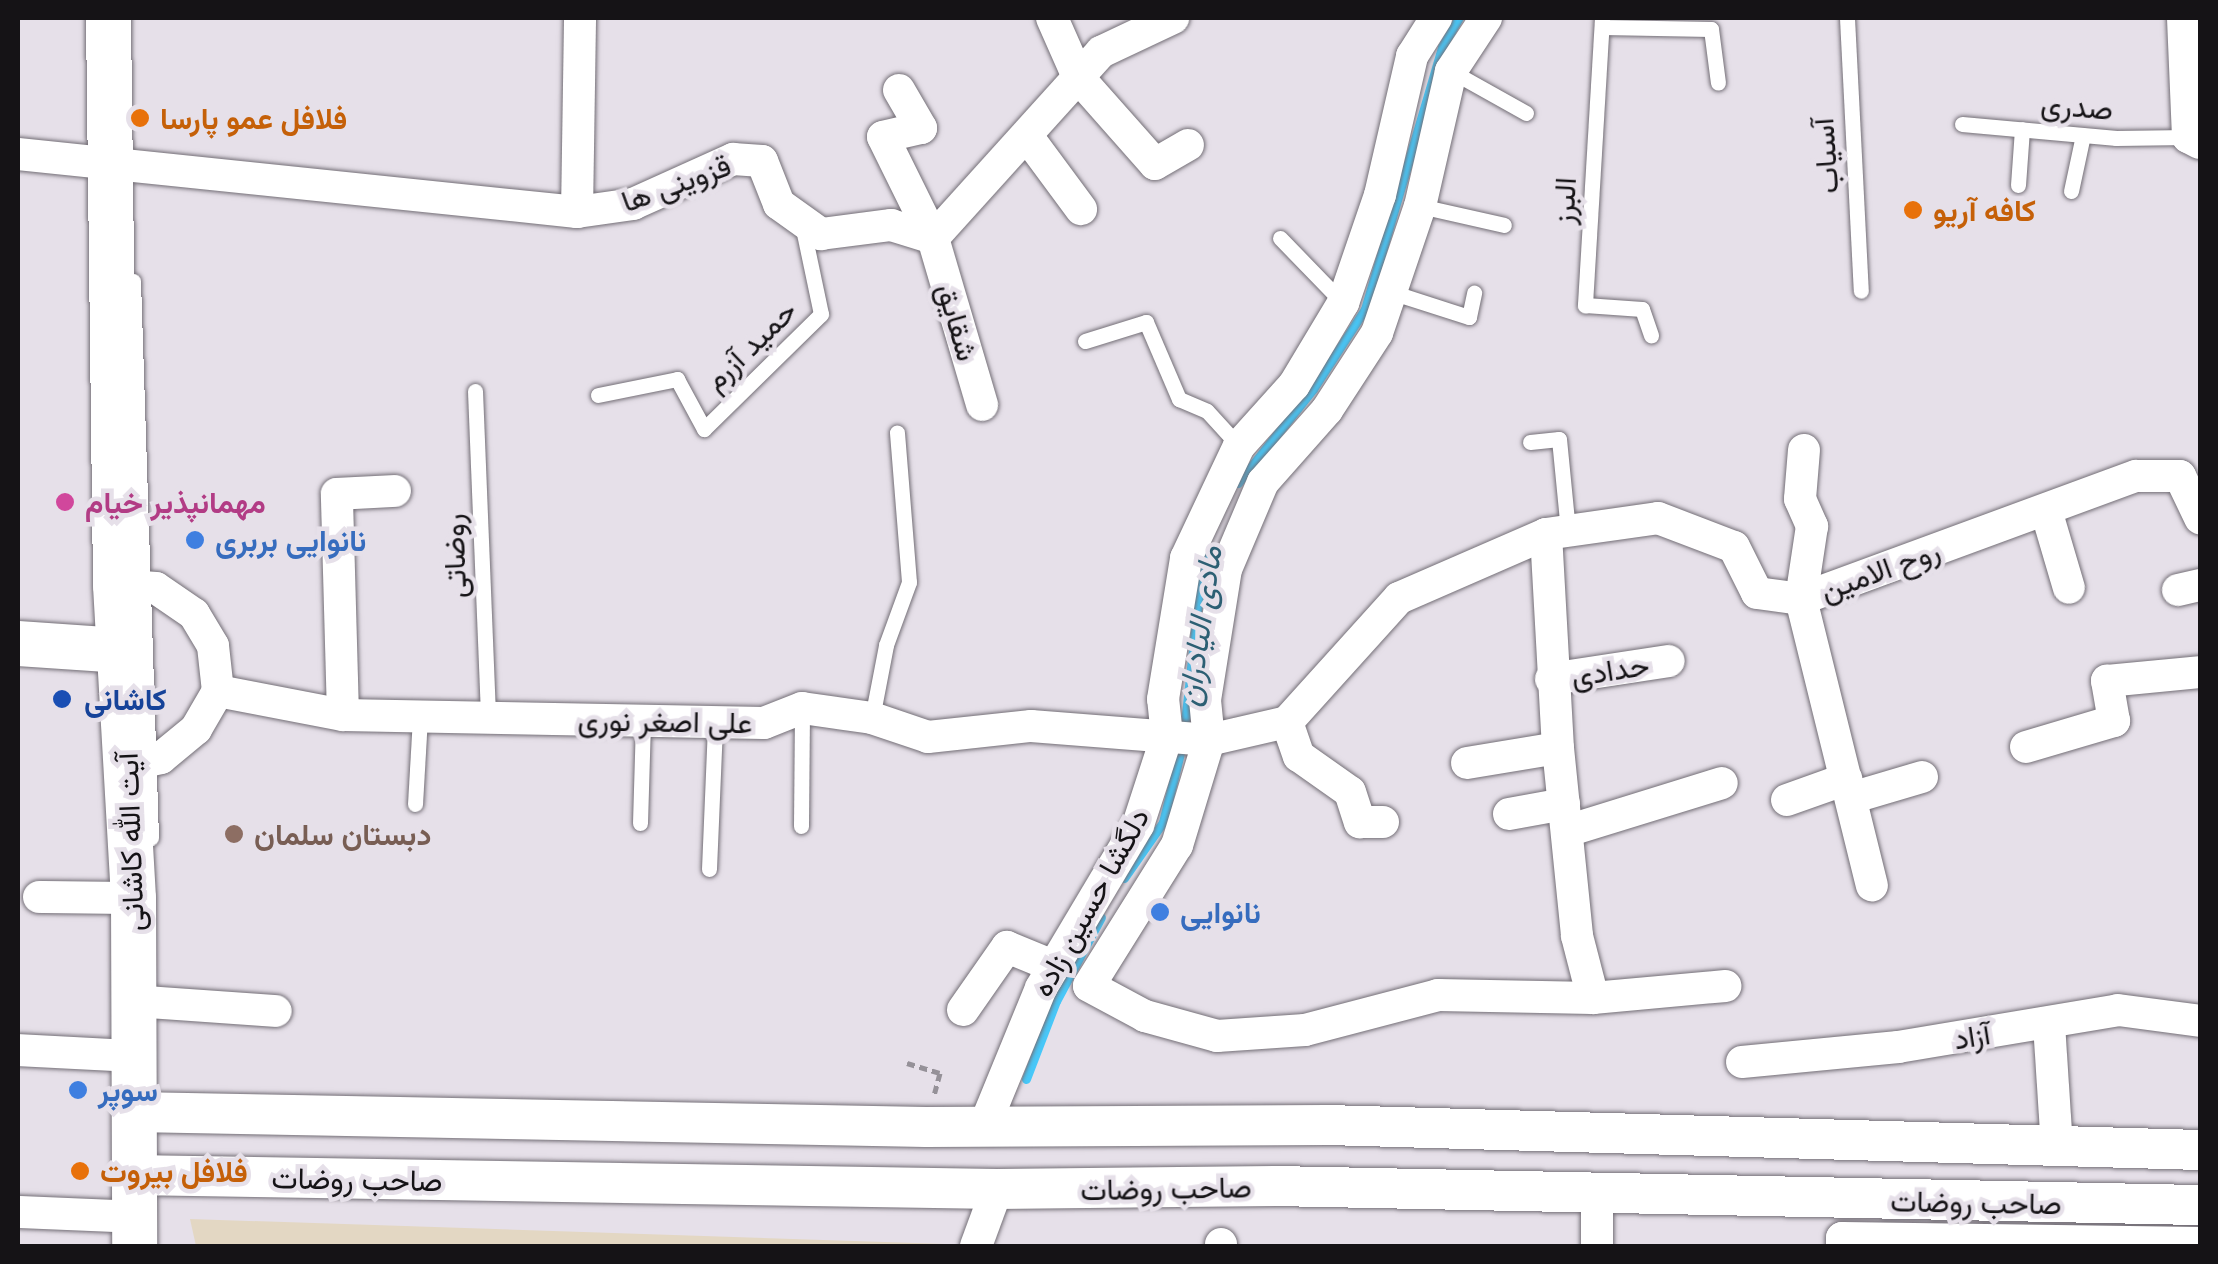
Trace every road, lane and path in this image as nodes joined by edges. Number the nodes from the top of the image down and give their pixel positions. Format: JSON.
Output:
{"nodes":[{"id":1,"x":108,"y":18,"type":"edge"},
{"id":2,"x":580,"y":18,"type":"edge"},
{"id":3,"x":1052,"y":18,"type":"edge"},
{"id":4,"x":1436,"y":18,"type":"edge"},
{"id":5,"x":1486,"y":18,"type":"edge"},
{"id":6,"x":1848,"y":18,"type":"edge"},
{"id":7,"x":2183,"y":18,"type":"edge"},
{"id":8,"x":1161,"y":20,"type":"edge"},
{"id":9,"x":1602,"y":22,"type":"edge"},
{"id":10,"x":1116,"y":30,"type":"edge"},
{"id":11,"x":1451,"y":71,"type":"junction"},
{"id":12,"x":1078,"y":77,"type":"junction"},
{"id":13,"x":1718,"y":84,"type":"dead end"},
{"id":14,"x":899,"y":90,"type":"dead end"},
{"id":15,"x":1526,"y":113,"type":"dead end"},
{"id":16,"x":1962,"y":124,"type":"dead end"},
{"id":17,"x":2022,"y":130,"type":"junction"},
{"id":18,"x":2083,"y":134,"type":"junction"},
{"id":19,"x":1027,"y":136,"type":"junction"},
{"id":20,"x":2194,"y":140,"type":"edge"},
{"id":21,"x":1188,"y":145,"type":"dead end"},
{"id":22,"x":18,"y":154,"type":"edge"},
{"id":23,"x":125,"y":162,"type":"junction"},
{"id":24,"x":2018,"y":185,"type":"dead end"},
{"id":25,"x":2071,"y":192,"type":"dead end"},
{"id":26,"x":1420,"y":206,"type":"junction"},
{"id":27,"x":1081,"y":209,"type":"dead end"},
{"id":28,"x":577,"y":212,"type":"junction"},
{"id":29,"x":801,"y":220,"type":"junction"},
{"id":30,"x":1504,"y":225,"type":"dead end"},
{"id":31,"x":933,"y":238,"type":"junction"},
{"id":32,"x":1280,"y":238,"type":"dead end"},
{"id":33,"x":133,"y":261,"type":"dead end"},
{"id":34,"x":1861,"y":291,"type":"dead end"},
{"id":35,"x":1391,"y":292,"type":"junction"},
{"id":36,"x":1474,"y":292,"type":"dead end"},
{"id":37,"x":1343,"y":303,"type":"junction"},
{"id":38,"x":1650,"y":335,"type":"dead end"},
{"id":39,"x":1085,"y":341,"type":"dead end"},
{"id":40,"x":475,"y":391,"type":"dead end"},
{"id":41,"x":598,"y":395,"type":"dead end"},
{"id":42,"x":982,"y":405,"type":"dead end"},
{"id":43,"x":897,"y":432,"type":"dead end"},
{"id":44,"x":1530,"y":442,"type":"dead end"},
{"id":45,"x":1239,"y":446,"type":"junction"},
{"id":46,"x":1804,"y":450,"type":"dead end"},
{"id":47,"x":2190,"y":469,"type":"edge"},
{"id":48,"x":395,"y":491,"type":"dead end"},
{"id":49,"x":2046,"y":510,"type":"junction"},
{"id":50,"x":2200,"y":518,"type":"edge"},
{"id":51,"x":1557,"y":533,"type":"junction"},
{"id":52,"x":130,"y":586,"type":"junction"},
{"id":53,"x":2069,"y":588,"type":"dead end"},
{"id":54,"x":1801,"y":599,"type":"junction"},
{"id":55,"x":18,"y":643,"type":"edge"},
{"id":56,"x":134,"y":650,"type":"junction"},
{"id":57,"x":1669,"y":660,"type":"dead end"},
{"id":58,"x":18,"y":662,"type":"edge"},
{"id":59,"x":2200,"y":672,"type":"edge"},
{"id":60,"x":1551,"y":680,"type":"junction"},
{"id":61,"x":218,"y":691,"type":"junction"},
{"id":62,"x":802,"y":708,"type":"junction"},
{"id":63,"x":343,"y":716,"type":"junction"},
{"id":64,"x":420,"y":717,"type":"junction"},
{"id":65,"x":488,"y":718,"type":"junction"},
{"id":66,"x":872,"y":718,"type":"junction"},
{"id":67,"x":643,"y":721,"type":"junction"},
{"id":68,"x":1288,"y":722,"type":"junction"},
{"id":69,"x":715,"y":723,"type":"junction"},
{"id":70,"x":1167,"y":736,"type":"junction"},
{"id":71,"x":1209,"y":740,"type":"junction"},
{"id":72,"x":2026,"y":747,"type":"dead end"},
{"id":73,"x":1558,"y":748,"type":"junction"},
{"id":74,"x":139,"y":762,"type":"junction"},
{"id":75,"x":1467,"y":763,"type":"dead end"},
{"id":76,"x":1922,"y":777,"type":"dead end"},
{"id":77,"x":1722,"y":783,"type":"dead end"},
{"id":78,"x":1848,"y":789,"type":"junction"},
{"id":79,"x":1787,"y":800,"type":"dead end"},
{"id":80,"x":415,"y":804,"type":"dead end"},
{"id":81,"x":1510,"y":814,"type":"dead end"},
{"id":82,"x":1565,"y":817,"type":"junction"},
{"id":83,"x":1384,"y":822,"type":"dead end"},
{"id":84,"x":640,"y":823,"type":"dead end"},
{"id":85,"x":1138,"y":825,"type":"junction"},
{"id":86,"x":801,"y":826,"type":"dead end"},
{"id":87,"x":1177,"y":845,"type":"junction"},
{"id":88,"x":151,"y":853,"type":"dead end"},
{"id":89,"x":709,"y":869,"type":"dead end"},
{"id":90,"x":1872,"y":884,"type":"dead end"},
{"id":91,"x":142,"y":885,"type":"junction"},
{"id":92,"x":38,"y":897,"type":"dead end"},
{"id":93,"x":1054,"y":966,"type":"junction"},
{"id":94,"x":1725,"y":986,"type":"dead end"},
{"id":95,"x":1593,"y":998,"type":"junction"},
{"id":96,"x":143,"y":1002,"type":"junction"},
{"id":97,"x":963,"y":1010,"type":"dead end"},
{"id":98,"x":276,"y":1011,"type":"dead end"},
{"id":99,"x":2200,"y":1021,"type":"edge"},
{"id":100,"x":2050,"y":1024,"type":"junction"},
{"id":101,"x":18,"y":1050,"type":"edge"},
{"id":102,"x":133,"y":1056,"type":"junction"},
{"id":103,"x":1742,"y":1062,"type":"dead end"},
{"id":104,"x":907,"y":1063,"type":"dead end"},
{"id":105,"x":140,"y":1112,"type":"junction"},
{"id":106,"x":984,"y":1126,"type":"junction"},
{"id":107,"x":1326,"y":1126,"type":"junction"},
{"id":108,"x":926,"y":1127,"type":"junction"},
{"id":109,"x":1442,"y":1131,"type":"junction"},
{"id":110,"x":2057,"y":1148,"type":"junction"},
{"id":111,"x":2200,"y":1150,"type":"edge"},
{"id":112,"x":1275,"y":1186,"type":"junction"},
{"id":113,"x":997,"y":1189,"type":"junction"},
{"id":114,"x":1405,"y":1191,"type":"junction"},
{"id":115,"x":1597,"y":1197,"type":"junction"},
{"id":116,"x":2200,"y":1205,"type":"edge"},
{"id":117,"x":18,"y":1212,"type":"edge"},
{"id":118,"x":139,"y":1212,"type":"edge"},
{"id":119,"x":2026,"y":1231,"type":"edge"},
{"id":120,"x":2200,"y":1244,"type":"edge"},
{"id":121,"x":976,"y":1246,"type":"edge"},
{"id":122,"x":1597,"y":1246,"type":"edge"},
{"id":123,"x":1842,"y":1246,"type":"edge"}],
"edges":[{"from":1,"to":23,"type":"main road","name":"آیت الله کاشانی"},
{"from":2,"to":28,"type":"street"},
{"from":3,"to":12,"type":"street"},
{"from":4,"to":37,"type":"street","name":"دلگشا حسین زاده"},
{"from":5,"to":11,"type":"street","name":"دلگشا حسین زاده"},
{"from":6,"to":34,"type":"lane","name":"آسیاب"},
{"from":7,"to":20,"type":"street"},
{"from":8,"to":10,"type":"street"},
{"from":9,"to":13,"type":"lane"},
{"from":9,"to":38,"type":"lane","name":"البرز"},
{"from":10,"to":12,"type":"street"},
{"from":11,"to":15,"type":"lane"},
{"from":11,"to":26,"type":"street","name":"دلگشا حسین زاده"},
{"from":12,"to":19,"type":"street"},
{"from":12,"to":21,"type":"street"},
{"from":14,"to":31,"type":"street","name":"شقایق"},
{"from":16,"to":17,"type":"lane","name":"صدری"},
{"from":17,"to":18,"type":"lane","name":"صدری"},
{"from":17,"to":24,"type":"lane"},
{"from":18,"to":20,"type":"lane","name":"صدری"},
{"from":18,"to":25,"type":"lane"},
{"from":19,"to":27,"type":"street"},
{"from":19,"to":31,"type":"street"},
{"from":22,"to":23,"type":"street","name":"قزوینی ها"},
{"from":23,"to":28,"type":"street","name":"قزوینی ها"},
{"from":23,"to":52,"type":"main road","name":"آیت الله کاشانی"},
{"from":26,"to":30,"type":"lane"},
{"from":26,"to":35,"type":"street","name":"دلگشا حسین زاده"},
{"from":28,"to":29,"type":"street","name":"قزوینی ها"},
{"from":29,"to":31,"type":"street"},
{"from":29,"to":41,"type":"lane","name":"حمید آزرم"},
{"from":31,"to":42,"type":"street","name":"شقایق"},
{"from":32,"to":37,"type":"lane"},
{"from":33,"to":52,"type":"lane","name":"آیت الله کاشانی"},
{"from":35,"to":36,"type":"lane"},
{"from":35,"to":71,"type":"street","name":"دلگشا حسین زاده"},
{"from":37,"to":45,"type":"street","name":"دلگشا حسین زاده"},
{"from":39,"to":45,"type":"lane"},
{"from":40,"to":65,"type":"lane","name":"روضاتی"},
{"from":43,"to":66,"type":"lane"},
{"from":44,"to":51,"type":"lane"},
{"from":45,"to":70,"type":"street","name":"دلگشا حسین زاده"},
{"from":46,"to":54,"type":"street"},
{"from":47,"to":49,"type":"street","name":"روح الامین"},
{"from":47,"to":50,"type":"street","name":"روح الامین"},
{"from":48,"to":63,"type":"street"},
{"from":49,"to":53,"type":"street"},
{"from":49,"to":54,"type":"street","name":"روح الامین"},
{"from":51,"to":54,"type":"street","name":"روح الامین"},
{"from":51,"to":60,"type":"street"},
{"from":51,"to":68,"type":"street","name":"روح الامین"},
{"from":52,"to":56,"type":"main road","name":"آیت الله کاشانی"},
{"from":52,"to":61,"type":"street"},
{"from":54,"to":78,"type":"street"},
{"from":55,"to":56,"type":"main road"},
{"from":56,"to":58,"type":"lane"},
{"from":56,"to":74,"type":"main road","name":"آیت الله کاشانی"},
{"from":57,"to":60,"type":"street","name":"حدادی"},
{"from":59,"to":72,"type":"street"},
{"from":60,"to":73,"type":"street"},
{"from":61,"to":63,"type":"street","name":"علی اصغر نوری"},
{"from":61,"to":74,"type":"street"},
{"from":62,"to":66,"type":"street","name":"علی اصغر نوری"},
{"from":62,"to":69,"type":"street","name":"علی اصغر نوری"},
{"from":62,"to":86,"type":"lane"},
{"from":63,"to":64,"type":"street","name":"علی اصغر نوری"},
{"from":64,"to":65,"type":"street","name":"علی اصغر نوری"},
{"from":64,"to":80,"type":"lane"},
{"from":65,"to":67,"type":"street","name":"علی اصغر نوری"},
{"from":66,"to":70,"type":"street","name":"علی اصغر نوری"},
{"from":67,"to":69,"type":"street","name":"علی اصغر نوری"},
{"from":67,"to":84,"type":"lane"},
{"from":68,"to":71,"type":"street"},
{"from":68,"to":83,"type":"street"},
{"from":69,"to":89,"type":"lane"},
{"from":70,"to":71,"type":"street","name":"علی اصغر نوری"},
{"from":70,"to":85,"type":"street","name":"دلگشا حسین زاده"},
{"from":71,"to":87,"type":"street","name":"دلگشا حسین زاده"},
{"from":73,"to":75,"type":"street"},
{"from":73,"to":82,"type":"street"},
{"from":74,"to":88,"type":"lane","name":"آیت الله کاشانی"},
{"from":74,"to":91,"type":"main road","name":"آیت الله کاشانی"},
{"from":76,"to":78,"type":"street"},
{"from":77,"to":82,"type":"street"},
{"from":78,"to":79,"type":"street"},
{"from":78,"to":90,"type":"street"},
{"from":81,"to":82,"type":"street"},
{"from":82,"to":95,"type":"street"},
{"from":85,"to":87,"type":"street"},
{"from":85,"to":93,"type":"street","name":"دلگشا حسین زاده"},
{"from":87,"to":95,"type":"street","name":"دلگشا حسین زاده"},
{"from":91,"to":92,"type":"street"},
{"from":91,"to":96,"type":"main road","name":"آیت الله کاشانی"},
{"from":93,"to":97,"type":"street"},
{"from":93,"to":106,"type":"street","name":"دلگشا حسین زاده"},
{"from":94,"to":95,"type":"street"},
{"from":96,"to":98,"type":"street"},
{"from":96,"to":102,"type":"main road","name":"آیت الله کاشانی"},
{"from":96,"to":105,"type":"lane","name":"آیت الله کاشانی"},
{"from":99,"to":100,"type":"street","name":"آزاد"},
{"from":100,"to":103,"type":"street","name":"آزاد"},
{"from":100,"to":110,"type":"street"},
{"from":101,"to":102,"type":"street"},
{"from":102,"to":105,"type":"main road","name":"آیت الله کاشانی"},
{"from":104,"to":108,"type":"path"},
{"from":105,"to":108,"type":"street","name":"صاحب روضات"},
{"from":105,"to":118,"type":"main road","name":"آیت الله کاشانی"},
{"from":106,"to":107,"type":"street","name":"صاحب روضات"},
{"from":106,"to":108,"type":"street","name":"صاحب روضات"},
{"from":107,"to":109,"type":"street","name":"صاحب روضات"},
{"from":107,"to":112,"type":"street"},
{"from":109,"to":110,"type":"street","name":"صاحب روضات"},
{"from":109,"to":114,"type":"street"},
{"from":110,"to":111,"type":"street","name":"صاحب روضات"},
{"from":112,"to":113,"type":"street","name":"صاحب روضات"},
{"from":112,"to":114,"type":"street","name":"صاحب روضات"},
{"from":113,"to":118,"type":"street","name":"صاحب روضات"},
{"from":113,"to":121,"type":"street"},
{"from":114,"to":115,"type":"street","name":"صاحب روضات"},
{"from":115,"to":119,"type":"street","name":"صاحب روضات"},
{"from":115,"to":122,"type":"street"},
{"from":116,"to":119,"type":"street","name":"صاحب روضات"},
{"from":117,"to":118,"type":"street"},
{"from":119,"to":120,"type":"street"},
{"from":119,"to":123,"type":"street"}]}
